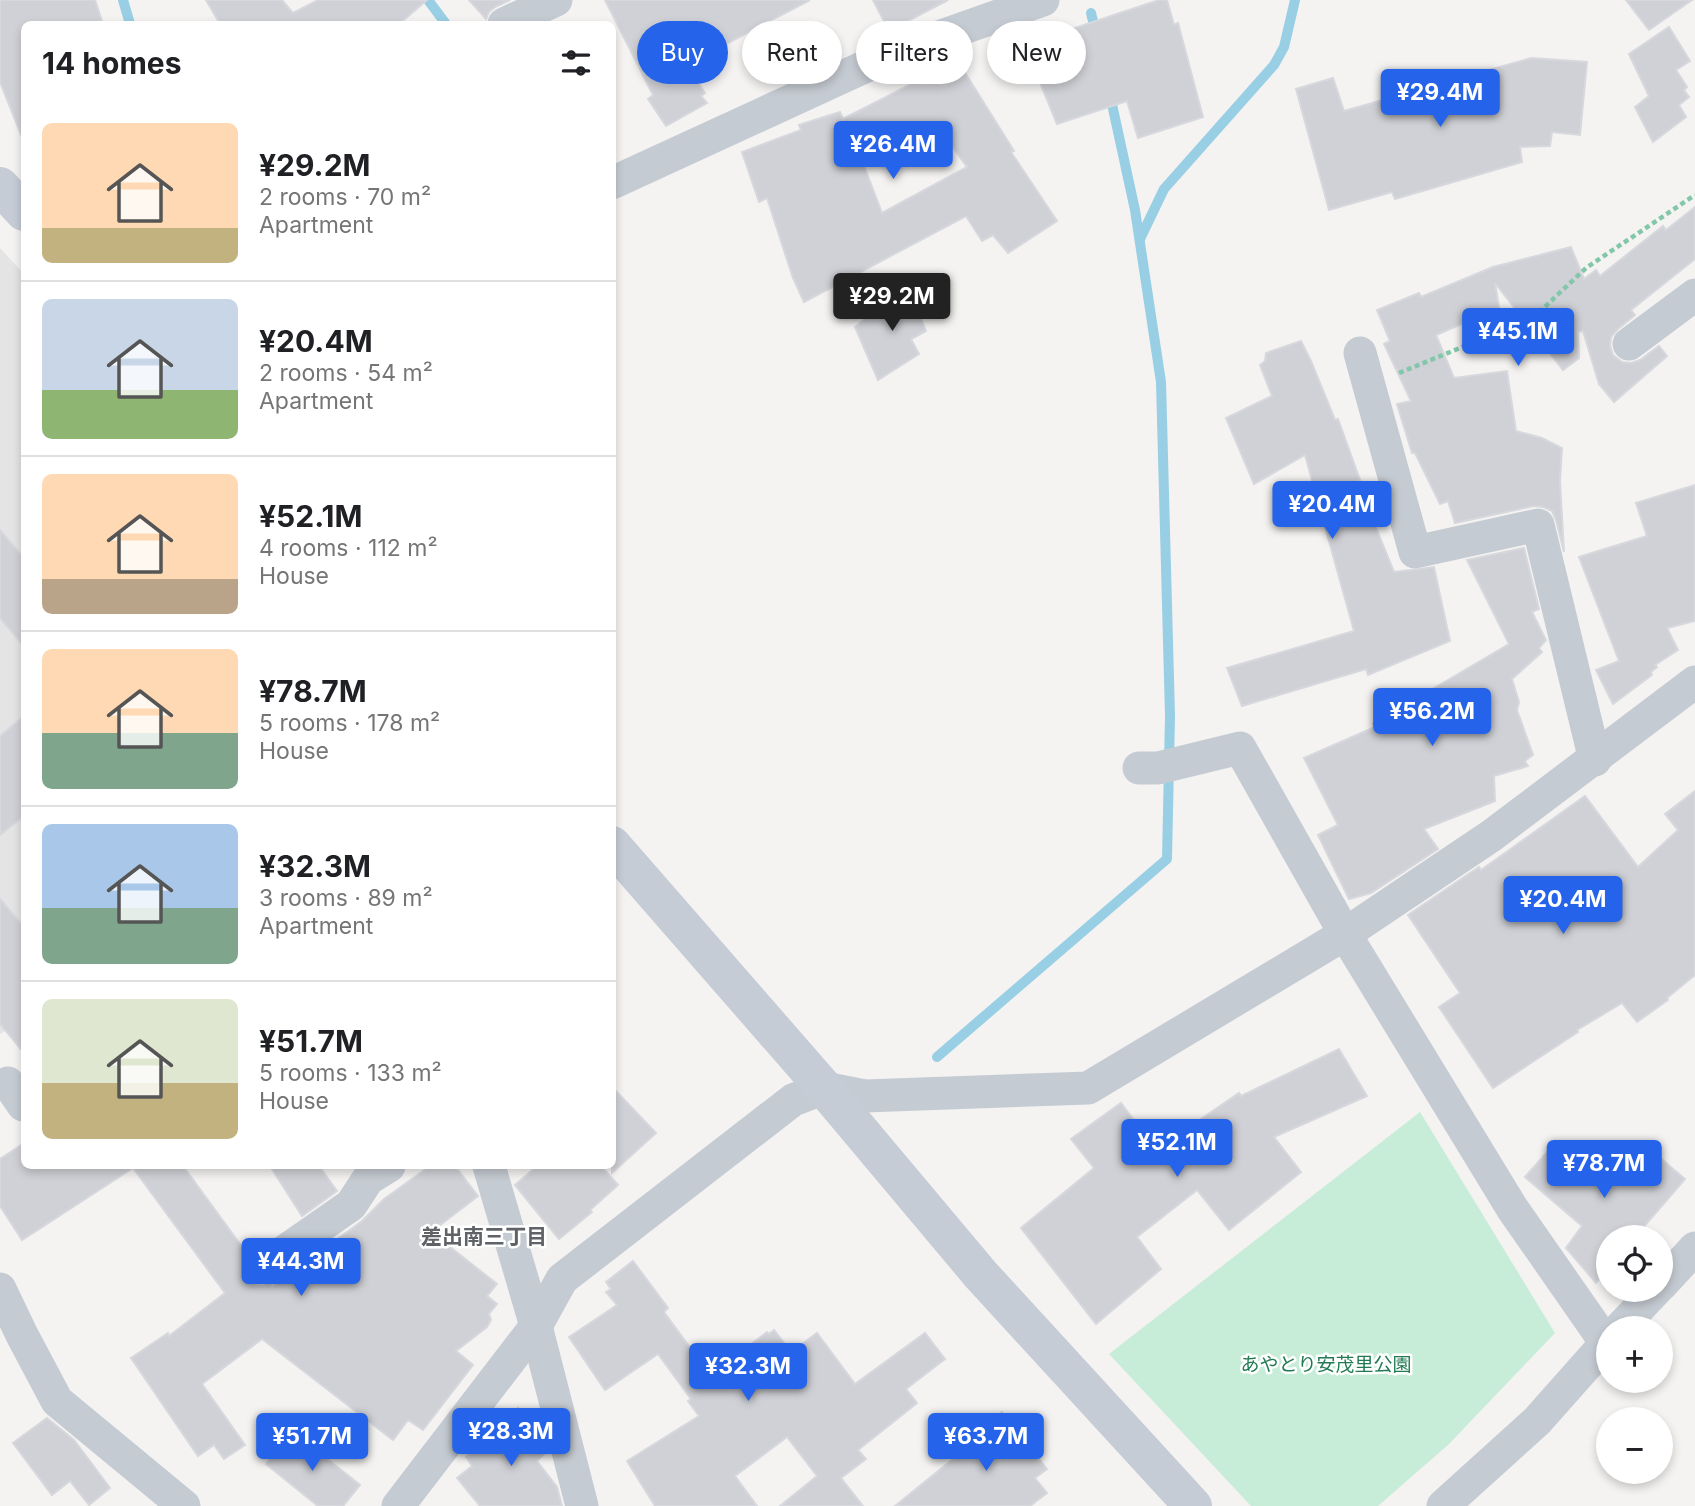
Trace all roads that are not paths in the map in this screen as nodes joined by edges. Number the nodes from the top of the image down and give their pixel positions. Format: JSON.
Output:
{"nodes":[{"id":1,"x":556,"y":0,"type":"edge"},
{"id":2,"x":1043,"y":0,"type":"edge"},
{"id":3,"x":510,"y":21,"type":"edge"},
{"id":4,"x":616,"y":181,"type":"edge"},
{"id":5,"x":0,"y":186,"type":"edge"},
{"id":6,"x":21,"y":209,"type":"edge"},
{"id":7,"x":1695,"y":295,"type":"edge"},
{"id":8,"x":1629,"y":344,"type":"dead end"},
{"id":9,"x":1360,"y":353,"type":"dead end"},
{"id":10,"x":1695,"y":682,"type":"edge"},
{"id":11,"x":1595,"y":760,"type":"junction"},
{"id":12,"x":1158,"y":766,"type":"dead end"},
{"id":13,"x":616,"y":850,"type":"edge"},
{"id":14,"x":1345,"y":934,"type":"junction"},
{"id":15,"x":824,"y":1088,"type":"junction"},
{"id":16,"x":384,"y":1169,"type":"edge"},
{"id":17,"x":490,"y":1169,"type":"edge"},
{"id":18,"x":1695,"y":1248,"type":"edge"},
{"id":19,"x":261,"y":1267,"type":"dead end"},
{"id":20,"x":1673,"y":1272,"type":"edge"},
{"id":21,"x":0,"y":1289,"type":"edge"},
{"id":22,"x":1645,"y":1302,"type":"edge"},
{"id":23,"x":1631,"y":1316,"type":"edge"},
{"id":24,"x":1596,"y":1317,"type":"edge"},
{"id":25,"x":536,"y":1326,"type":"junction"},
{"id":26,"x":1596,"y":1354,"type":"edge"},
{"id":27,"x":184,"y":1506,"type":"edge"},
{"id":28,"x":398,"y":1506,"type":"edge"},
{"id":29,"x":582,"y":1506,"type":"edge"},
{"id":30,"x":1193,"y":1506,"type":"edge"},
{"id":31,"x":1443,"y":1506,"type":"edge"}],
"edges":[{"from":1,"to":3,"type":"street"},
{"from":2,"to":4,"type":"street"},
{"from":5,"to":6,"type":"street"},
{"from":7,"to":8,"type":"street"},
{"from":9,"to":11,"type":"street"},
{"from":10,"to":11,"type":"street"},
{"from":11,"to":14,"type":"street"},
{"from":12,"to":14,"type":"street"},
{"from":13,"to":15,"type":"street"},
{"from":14,"to":15,"type":"street"},
{"from":14,"to":24,"type":"street"},
{"from":15,"to":25,"type":"street"},
{"from":15,"to":30,"type":"street"},
{"from":16,"to":19,"type":"street"},
{"from":17,"to":25,"type":"street"},
{"from":18,"to":20,"type":"street"},
{"from":21,"to":27,"type":"street"},
{"from":22,"to":23,"type":"street"},
{"from":25,"to":28,"type":"street"},
{"from":25,"to":29,"type":"street"},
{"from":26,"to":31,"type":"street"}]}
